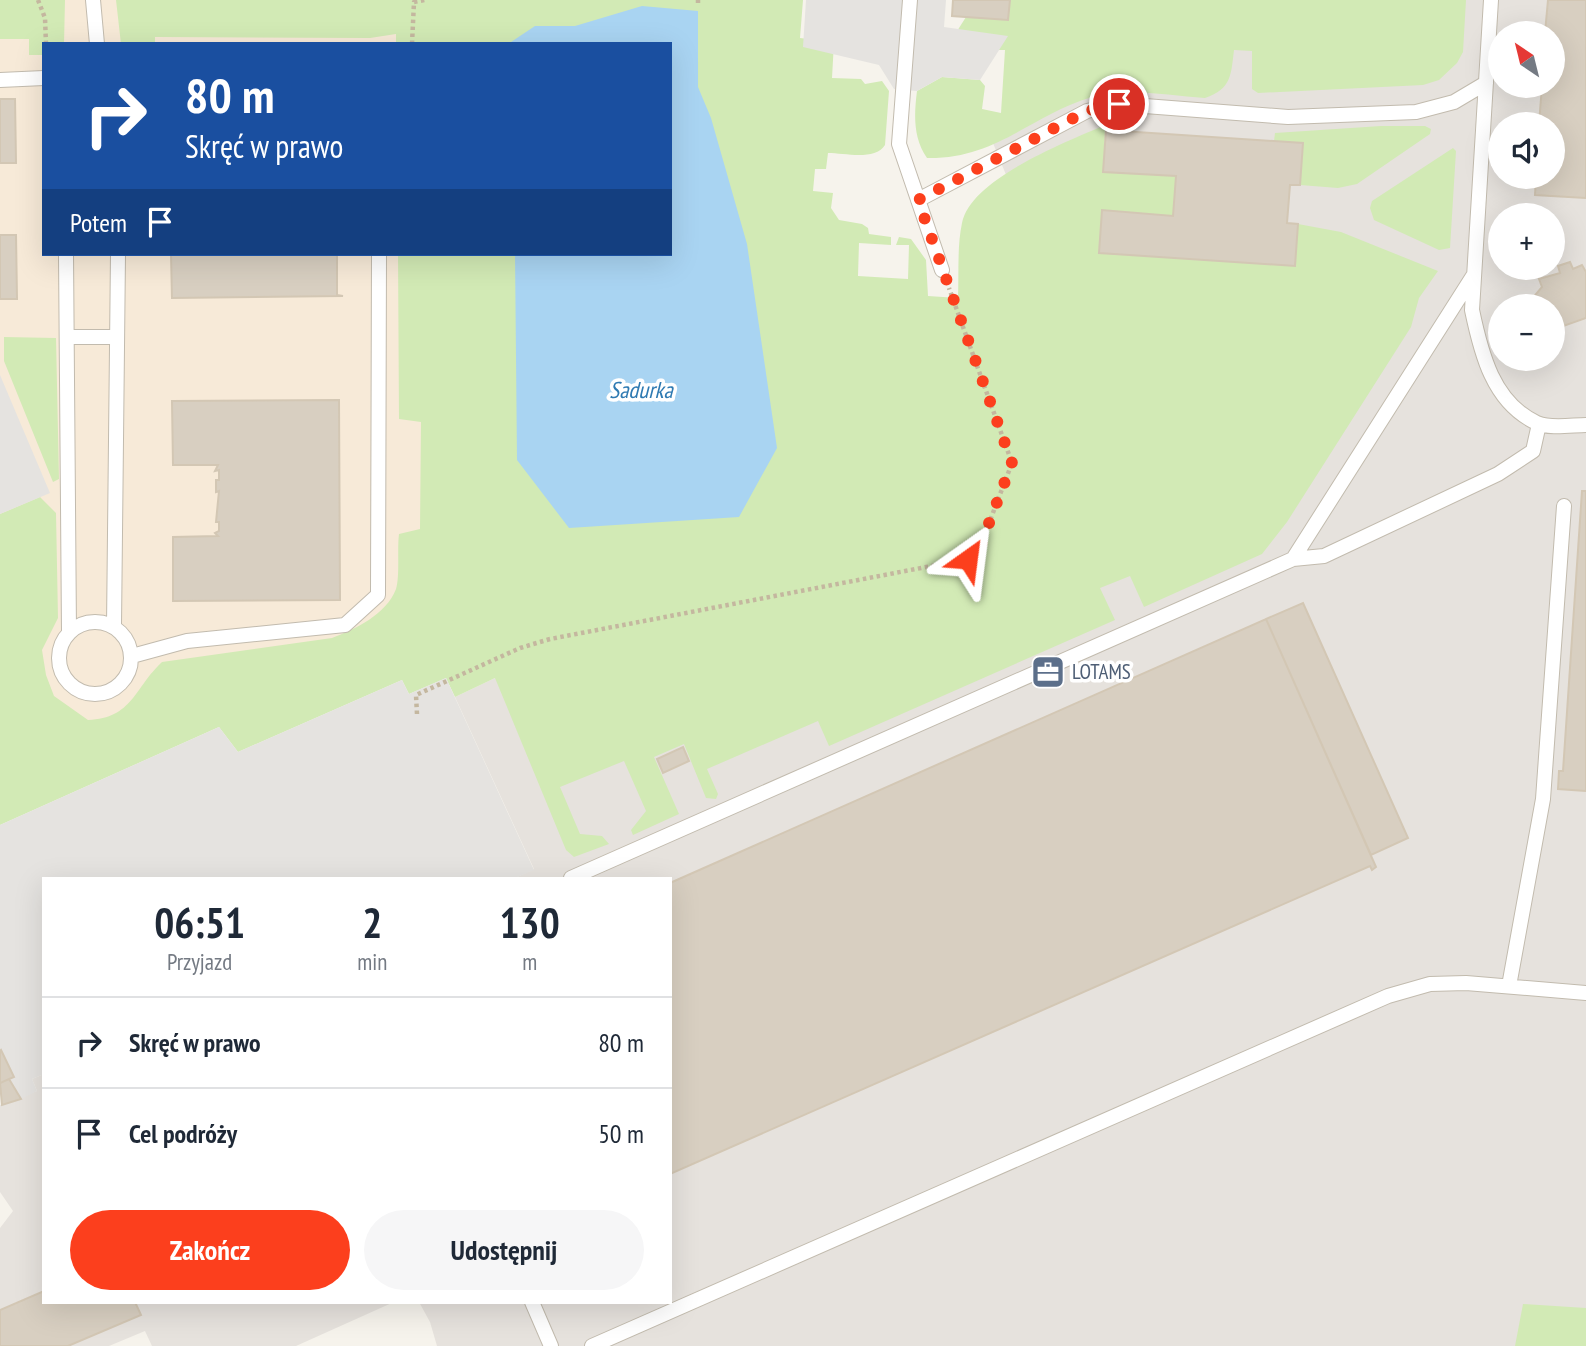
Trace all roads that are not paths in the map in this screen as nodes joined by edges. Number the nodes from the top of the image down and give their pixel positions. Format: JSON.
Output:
{"nodes":[{"id":1,"x":93,"y":0,"type":"edge"},
{"id":2,"x":909,"y":0,"type":"edge"},
{"id":3,"x":1491,"y":0,"type":"edge"},
{"id":4,"x":97,"y":42,"type":"edge"},
{"id":5,"x":42,"y":78,"type":"edge"},
{"id":6,"x":0,"y":80,"type":"edge"},
{"id":7,"x":1486,"y":83,"type":"junction"},
{"id":8,"x":918,"y":200,"type":"junction"},
{"id":9,"x":66,"y":256,"type":"edge"},
{"id":10,"x":118,"y":256,"type":"edge"},
{"id":11,"x":379,"y":256,"type":"edge"},
{"id":12,"x":942,"y":270,"type":"road end"},
{"id":13,"x":1474,"y":275,"type":"junction"},
{"id":14,"x":67,"y":337,"type":"junction"},
{"id":15,"x":117,"y":337,"type":"junction"},
{"id":16,"x":1539,"y":424,"type":"junction"},
{"id":17,"x":1586,"y":425,"type":"edge"},
{"id":18,"x":1564,"y":506,"type":"dead end"},
{"id":19,"x":1293,"y":559,"type":"junction"},
{"id":20,"x":114,"y":626,"type":"junction"},
{"id":21,"x":69,"y":632,"type":"junction"},
{"id":22,"x":132,"y":656,"type":"junction"},
{"id":23,"x":572,"y":877,"type":"edge"},
{"id":24,"x":1509,"y":986,"type":"junction"},
{"id":25,"x":1586,"y":993,"type":"edge"},
{"id":26,"x":534,"y":1304,"type":"edge"},
{"id":27,"x":551,"y":1346,"type":"edge"},
{"id":28,"x":592,"y":1346,"type":"edge"}],
"edges":[{"from":1,"to":4,"type":"lane"},
{"from":2,"to":8,"type":"lane"},
{"from":3,"to":7,"type":"lane"},
{"from":5,"to":6,"type":"lane"},
{"from":7,"to":8,"type":"lane"},
{"from":7,"to":13,"type":"lane"},
{"from":8,"to":12,"type":"lane"},
{"from":9,"to":14,"type":"lane"},
{"from":10,"to":15,"type":"lane"},
{"from":11,"to":22,"type":"lane"},
{"from":13,"to":16,"type":"lane"},
{"from":13,"to":19,"type":"lane"},
{"from":14,"to":15,"type":"lane"},
{"from":14,"to":21,"type":"lane"},
{"from":15,"to":20,"type":"lane"},
{"from":16,"to":17,"type":"lane"},
{"from":16,"to":19,"type":"lane"},
{"from":18,"to":24,"type":"lane"},
{"from":19,"to":23,"type":"lane"},
{"from":20,"to":21,"type":"lane"},
{"from":20,"to":22,"type":"lane"},
{"from":21,"to":22,"type":"lane"},
{"from":24,"to":25,"type":"lane"},
{"from":24,"to":28,"type":"lane"},
{"from":26,"to":27,"type":"lane"}]}
